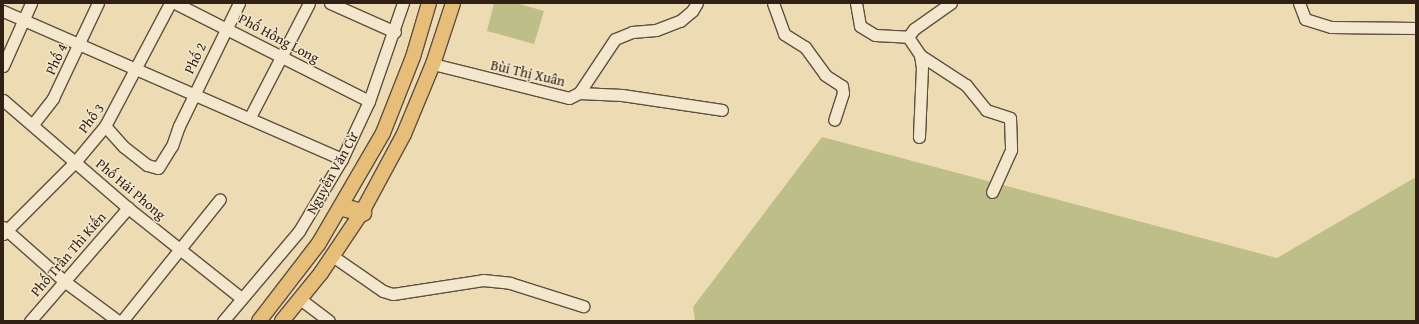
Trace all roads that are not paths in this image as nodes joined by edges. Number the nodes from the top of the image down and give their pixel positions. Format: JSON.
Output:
{"nodes":[{"id":1,"x":31,"y":3,"type":"edge"},
{"id":2,"x":98,"y":3,"type":"edge"},
{"id":3,"x":170,"y":3,"type":"edge"},
{"id":4,"x":175,"y":3,"type":"edge"},
{"id":5,"x":238,"y":3,"type":"edge"},
{"id":6,"x":309,"y":3,"type":"edge"},
{"id":7,"x":330,"y":3,"type":"edge"},
{"id":8,"x":403,"y":3,"type":"edge"},
{"id":9,"x":429,"y":3,"type":"edge"},
{"id":10,"x":453,"y":3,"type":"edge"},
{"id":11,"x":697,"y":3,"type":"edge"},
{"id":12,"x":772,"y":3,"type":"edge"},
{"id":13,"x":856,"y":3,"type":"edge"},
{"id":14,"x":952,"y":3,"type":"edge"},
{"id":15,"x":1299,"y":3,"type":"edge"},
{"id":16,"x":3,"y":11,"type":"edge"},
{"id":17,"x":24,"y":20,"type":"junction"},
{"id":18,"x":227,"y":27,"type":"junction"},
{"id":19,"x":1416,"y":28,"type":"edge"},
{"id":20,"x":394,"y":32,"type":"junction"},
{"id":21,"x":908,"y":37,"type":"junction"},
{"id":22,"x":79,"y":44,"type":"junction"},
{"id":23,"x":920,"y":55,"type":"junction"},
{"id":24,"x":282,"y":58,"type":"junction"},
{"id":25,"x":433,"y":64,"type":"junction"},
{"id":26,"x":3,"y":66,"type":"edge"},
{"id":27,"x":136,"y":70,"type":"junction"},
{"id":28,"x":579,"y":93,"type":"junction"},
{"id":29,"x":194,"y":94,"type":"junction"},
{"id":30,"x":3,"y":100,"type":"edge"},
{"id":31,"x":369,"y":101,"type":"junction"},
{"id":32,"x":722,"y":110,"type":"dead end"},
{"id":33,"x":250,"y":117,"type":"junction"},
{"id":34,"x":834,"y":120,"type":"dead end"},
{"id":35,"x":33,"y":124,"type":"junction"},
{"id":36,"x":106,"y":126,"type":"junction"},
{"id":37,"x":919,"y":137,"type":"dead end"},
{"id":38,"x":342,"y":159,"type":"junction"},
{"id":39,"x":75,"y":162,"type":"junction"},
{"id":40,"x":992,"y":192,"type":"dead end"},
{"id":41,"x":220,"y":199,"type":"dead end"},
{"id":42,"x":342,"y":207,"type":"junction"},
{"id":43,"x":128,"y":208,"type":"junction"},
{"id":44,"x":362,"y":212,"type":"junction"},
{"id":45,"x":4,"y":230,"type":"edge"},
{"id":46,"x":180,"y":249,"type":"junction"},
{"id":47,"x":331,"y":256,"type":"junction"},
{"id":48,"x":64,"y":281,"type":"junction"},
{"id":49,"x":241,"y":298,"type":"junction"},
{"id":50,"x":300,"y":299,"type":"junction"},
{"id":51,"x":583,"y":306,"type":"dead end"},
{"id":52,"x":30,"y":321,"type":"edge"},
{"id":53,"x":118,"y":321,"type":"edge"},
{"id":54,"x":122,"y":321,"type":"edge"},
{"id":55,"x":223,"y":321,"type":"edge"},
{"id":56,"x":259,"y":321,"type":"edge"},
{"id":57,"x":282,"y":321,"type":"edge"},
{"id":58,"x":329,"y":321,"type":"edge"}],
"edges":[{"from":1,"to":17,"type":"street"},
{"from":2,"to":22,"type":"street","name":"Phố 4"},
{"from":3,"to":27,"type":"street","name":"Phố 3"},
{"from":4,"to":18,"type":"street","name":"Phố Hồng Long"},
{"from":5,"to":18,"type":"street","name":"Phố 2"},
{"from":6,"to":24,"type":"street"},
{"from":7,"to":20,"type":"street"},
{"from":8,"to":20,"type":"street","name":"Nguyễn Văn Cừ"},
{"from":9,"to":42,"type":"main road","name":"Nguyễn Văn Cừ"},
{"from":10,"to":25,"type":"main road"},
{"from":11,"to":28,"type":"street","name":"Bùi Thị Xuân"},
{"from":12,"to":34,"type":"street"},
{"from":13,"to":21,"type":"street"},
{"from":14,"to":21,"type":"street"},
{"from":15,"to":19,"type":"street"},
{"from":16,"to":17,"type":"street"},
{"from":17,"to":22,"type":"street"},
{"from":17,"to":26,"type":"street"},
{"from":18,"to":24,"type":"street","name":"Phố Hồng Long"},
{"from":18,"to":29,"type":"street","name":"Phố 2"},
{"from":20,"to":31,"type":"street","name":"Nguyễn Văn Cừ"},
{"from":21,"to":23,"type":"street"},
{"from":22,"to":27,"type":"street"},
{"from":22,"to":35,"type":"street","name":"Phố 4"},
{"from":23,"to":37,"type":"street"},
{"from":23,"to":40,"type":"street"},
{"from":24,"to":31,"type":"street","name":"Phố Hồng Long"},
{"from":24,"to":33,"type":"street"},
{"from":25,"to":28,"type":"street","name":"Bùi Thị Xuân"},
{"from":25,"to":44,"type":"main road"},
{"from":27,"to":29,"type":"street"},
{"from":27,"to":36,"type":"street","name":"Phố 3"},
{"from":28,"to":32,"type":"street"},
{"from":29,"to":33,"type":"street"},
{"from":29,"to":36,"type":"street","name":"Phố 2"},
{"from":30,"to":35,"type":"street","name":"Phố Hải Phong"},
{"from":31,"to":38,"type":"street","name":"Nguyễn Văn Cừ"},
{"from":33,"to":38,"type":"street"},
{"from":35,"to":39,"type":"street","name":"Phố Hải Phong"},
{"from":36,"to":39,"type":"street","name":"Phố 3"},
{"from":38,"to":49,"type":"street","name":"Nguyễn Văn Cừ"},
{"from":39,"to":43,"type":"street","name":"Phố Hải Phong"},
{"from":39,"to":45,"type":"street","name":"Phố 3"},
{"from":41,"to":46,"type":"street"},
{"from":42,"to":44,"type":"highway"},
{"from":42,"to":56,"type":"main road","name":"Nguyễn Văn Cừ"},
{"from":43,"to":46,"type":"street","name":"Phố Hải Phong"},
{"from":43,"to":48,"type":"street","name":"Phố Trần Thì Kiến"},
{"from":44,"to":47,"type":"main road"},
{"from":45,"to":48,"type":"street"},
{"from":46,"to":49,"type":"street","name":"Phố Hải Phong"},
{"from":46,"to":54,"type":"street"},
{"from":47,"to":50,"type":"main road"},
{"from":47,"to":51,"type":"street"},
{"from":48,"to":52,"type":"street","name":"Phố Trần Thì Kiến"},
{"from":48,"to":53,"type":"street"},
{"from":49,"to":55,"type":"street","name":"Nguyễn Văn Cừ"},
{"from":50,"to":57,"type":"main road"},
{"from":50,"to":58,"type":"street"}]}
